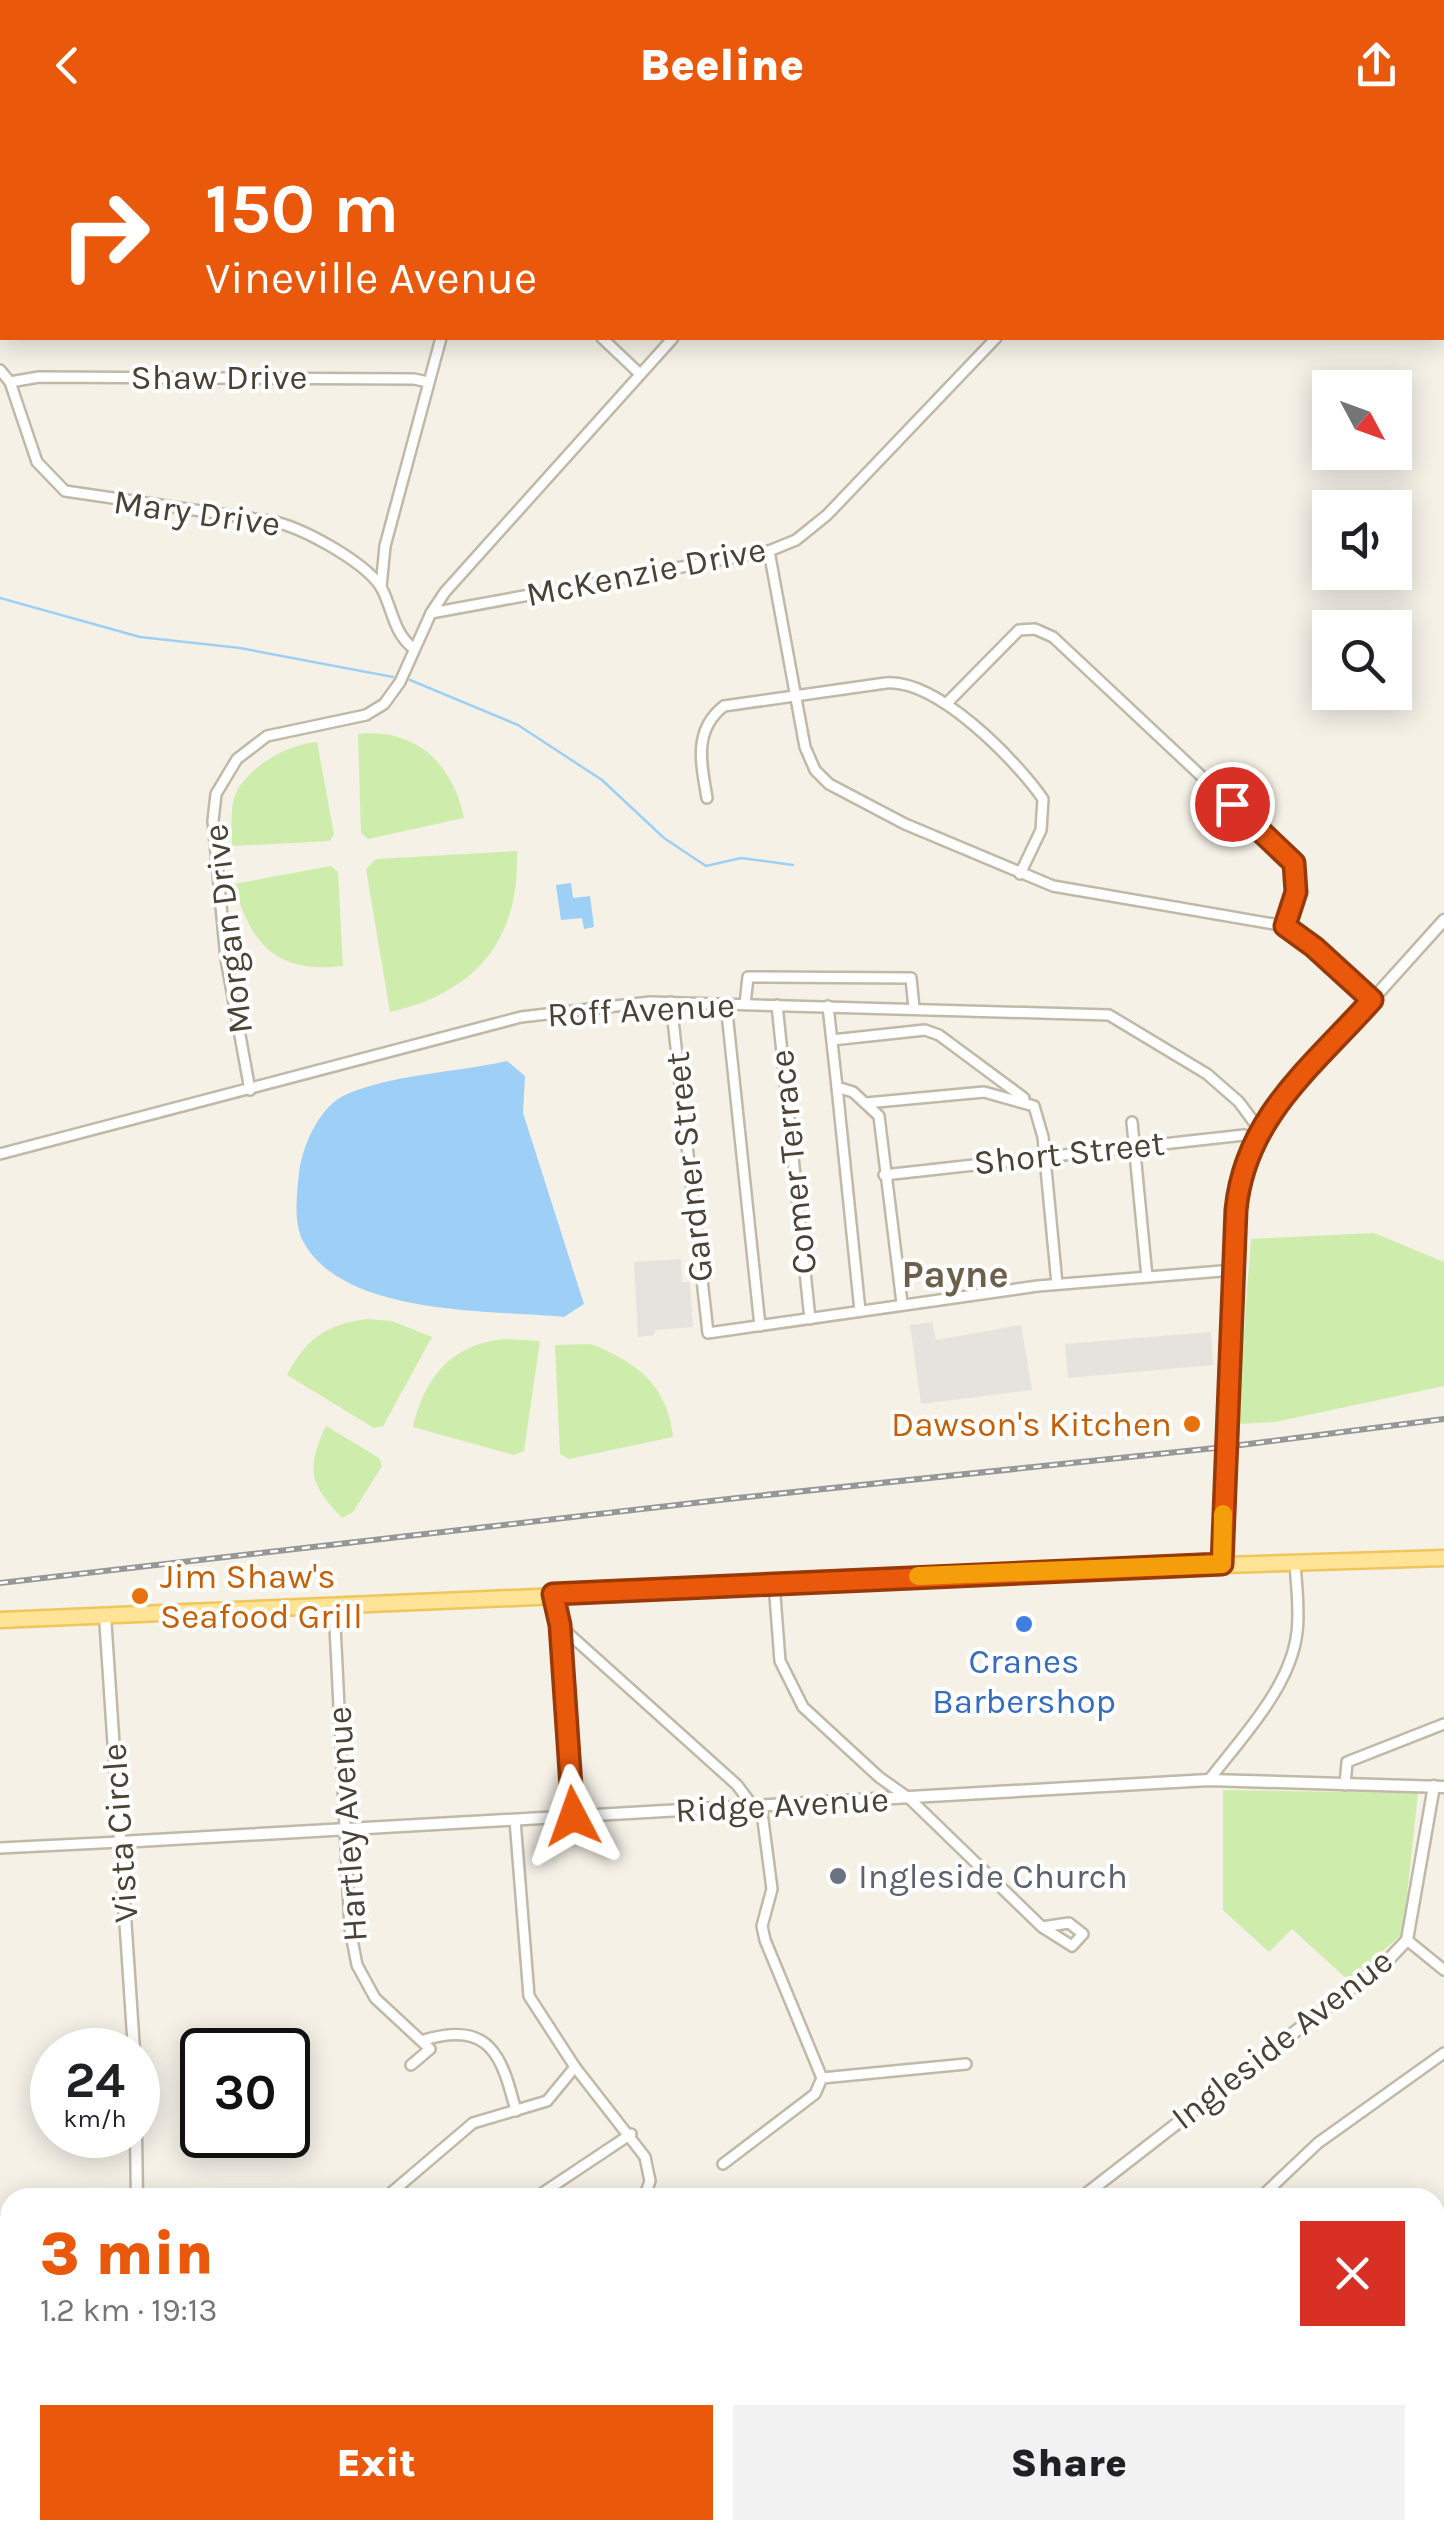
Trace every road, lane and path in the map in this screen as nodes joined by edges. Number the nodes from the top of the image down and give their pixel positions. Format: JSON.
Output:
{"nodes":[{"id":1,"x":439,"y":340,"type":"edge"},
{"id":2,"x":604,"y":340,"type":"edge"},
{"id":3,"x":671,"y":340,"type":"edge"},
{"id":4,"x":994,"y":340,"type":"edge"},
{"id":5,"x":0,"y":370,"type":"edge"},
{"id":6,"x":640,"y":374,"type":"junction"},
{"id":7,"x":10,"y":382,"type":"junction"},
{"id":8,"x":428,"y":382,"type":"junction"},
{"id":9,"x":769,"y":551,"type":"junction"},
{"id":10,"x":381,"y":586,"type":"junction"},
{"id":11,"x":431,"y":613,"type":"junction"},
{"id":12,"x":413,"y":648,"type":"junction"},
{"id":13,"x":796,"y":695,"type":"junction"},
{"id":14,"x":946,"y":703,"type":"junction"},
{"id":15,"x":707,"y":798,"type":"dead end"},
{"id":16,"x":1020,"y":874,"type":"junction"},
{"id":17,"x":1444,"y":920,"type":"edge"},
{"id":18,"x":1285,"y":926,"type":"junction"},
{"id":19,"x":1372,"y":1000,"type":"junction"},
{"id":20,"x":671,"y":1002,"type":"junction"},
{"id":21,"x":726,"y":1003,"type":"junction"},
{"id":22,"x":745,"y":1004,"type":"junction"},
{"id":23,"x":777,"y":1004,"type":"junction"},
{"id":24,"x":828,"y":1006,"type":"junction"},
{"id":25,"x":914,"y":1008,"type":"junction"},
{"id":26,"x":832,"y":1040,"type":"junction"},
{"id":27,"x":836,"y":1087,"type":"junction"},
{"id":28,"x":250,"y":1090,"type":"junction"},
{"id":29,"x":866,"y":1103,"type":"junction"},
{"id":30,"x":1034,"y":1106,"type":"junction"},
{"id":31,"x":1132,"y":1122,"type":"dead end"},
{"id":32,"x":1256,"y":1134,"type":"junction"},
{"id":33,"x":1132,"y":1146,"type":"junction"},
{"id":34,"x":0,"y":1154,"type":"edge"},
{"id":35,"x":1043,"y":1156,"type":"junction"},
{"id":36,"x":884,"y":1175,"type":"junction"},
{"id":37,"x":1234,"y":1270,"type":"junction"},
{"id":38,"x":1148,"y":1277,"type":"junction"},
{"id":39,"x":1057,"y":1284,"type":"junction"},
{"id":40,"x":902,"y":1303,"type":"junction"},
{"id":41,"x":860,"y":1311,"type":"junction"},
{"id":42,"x":810,"y":1319,"type":"junction"},
{"id":43,"x":760,"y":1326,"type":"junction"},
{"id":44,"x":1444,"y":1558,"type":"edge"},
{"id":45,"x":1295,"y":1561,"type":"junction"},
{"id":46,"x":1222,"y":1564,"type":"junction"},
{"id":47,"x":774,"y":1582,"type":"junction"},
{"id":48,"x":553,"y":1594,"type":"junction"},
{"id":49,"x":334,"y":1606,"type":"junction"},
{"id":50,"x":104,"y":1616,"type":"junction"},
{"id":51,"x":0,"y":1620,"type":"edge"},
{"id":52,"x":560,"y":1625,"type":"junction"},
{"id":53,"x":1444,"y":1724,"type":"edge"},
{"id":54,"x":1208,"y":1780,"type":"junction"},
{"id":55,"x":1345,"y":1785,"type":"junction"},
{"id":56,"x":1439,"y":1786,"type":"edge"},
{"id":57,"x":910,"y":1798,"type":"junction"},
{"id":58,"x":756,"y":1805,"type":"junction"},
{"id":59,"x":573,"y":1816,"type":"junction"},
{"id":60,"x":514,"y":1820,"type":"junction"},
{"id":61,"x":343,"y":1828,"type":"junction"},
{"id":62,"x":120,"y":1842,"type":"junction"},
{"id":63,"x":0,"y":1848,"type":"edge"},
{"id":64,"x":1042,"y":1927,"type":"dead end"},
{"id":65,"x":1407,"y":1940,"type":"junction"},
{"id":66,"x":1444,"y":1970,"type":"edge"},
{"id":67,"x":133,"y":2028,"type":"edge"},
{"id":68,"x":424,"y":2040,"type":"junction"},
{"id":69,"x":1444,"y":2053,"type":"edge"},
{"id":70,"x":966,"y":2064,"type":"dead end"},
{"id":71,"x":411,"y":2065,"type":"dead end"},
{"id":72,"x":575,"y":2067,"type":"junction"},
{"id":73,"x":822,"y":2078,"type":"junction"},
{"id":74,"x":516,"y":2112,"type":"junction"},
{"id":75,"x":631,"y":2134,"type":"junction"},
{"id":76,"x":136,"y":2158,"type":"edge"},
{"id":77,"x":722,"y":2164,"type":"dead end"},
{"id":78,"x":137,"y":2188,"type":"edge"},
{"id":79,"x":397,"y":2188,"type":"edge"},
{"id":80,"x":550,"y":2188,"type":"edge"},
{"id":81,"x":646,"y":2188,"type":"edge"},
{"id":82,"x":1094,"y":2188,"type":"edge"},
{"id":83,"x":1271,"y":2188,"type":"edge"}],
"edges":[{"from":1,"to":8,"type":"street"},
{"from":2,"to":6,"type":"street"},
{"from":3,"to":6,"type":"street"},
{"from":4,"to":9,"type":"street","name":"McKenzie Drive"},
{"from":5,"to":7,"type":"street","name":"Mary Drive"},
{"from":6,"to":11,"type":"street"},
{"from":7,"to":8,"type":"street","name":"Shaw Drive"},
{"from":7,"to":10,"type":"street","name":"Mary Drive"},
{"from":8,"to":10,"type":"street"},
{"from":9,"to":11,"type":"street","name":"McKenzie Drive"},
{"from":9,"to":13,"type":"street"},
{"from":10,"to":12,"type":"street","name":"Mary Drive"},
{"from":11,"to":12,"type":"street"},
{"from":12,"to":28,"type":"street","name":"Morgan Drive"},
{"from":13,"to":14,"type":"street"},
{"from":13,"to":15,"type":"street"},
{"from":13,"to":16,"type":"street"},
{"from":14,"to":16,"type":"street"},
{"from":14,"to":18,"type":"street"},
{"from":16,"to":18,"type":"street"},
{"from":17,"to":19,"type":"street"},
{"from":18,"to":19,"type":"street"},
{"from":19,"to":32,"type":"street"},
{"from":20,"to":21,"type":"street","name":"Roff Avenue"},
{"from":20,"to":28,"type":"street","name":"Roff Avenue"},
{"from":20,"to":43,"type":"street","name":"Gardner Street"},
{"from":21,"to":22,"type":"street","name":"Roff Avenue"},
{"from":21,"to":43,"type":"street"},
{"from":22,"to":23,"type":"street","name":"Roff Avenue"},
{"from":22,"to":25,"type":"street"},
{"from":23,"to":24,"type":"street","name":"Roff Avenue"},
{"from":23,"to":42,"type":"street","name":"Comer Terrace"},
{"from":24,"to":25,"type":"street","name":"Roff Avenue"},
{"from":24,"to":26,"type":"street"},
{"from":25,"to":32,"type":"street","name":"Roff Avenue"},
{"from":26,"to":27,"type":"street"},
{"from":26,"to":30,"type":"street"},
{"from":27,"to":29,"type":"street"},
{"from":27,"to":41,"type":"street"},
{"from":28,"to":34,"type":"street","name":"Roff Avenue"},
{"from":29,"to":30,"type":"street"},
{"from":29,"to":36,"type":"street"},
{"from":30,"to":35,"type":"street"},
{"from":31,"to":33,"type":"street"},
{"from":32,"to":33,"type":"street","name":"Short Street"},
{"from":32,"to":37,"type":"street"},
{"from":33,"to":35,"type":"street","name":"Short Street"},
{"from":33,"to":38,"type":"street"},
{"from":35,"to":36,"type":"street","name":"Short Street"},
{"from":35,"to":39,"type":"street"},
{"from":36,"to":40,"type":"street"},
{"from":37,"to":38,"type":"street"},
{"from":37,"to":46,"type":"street"},
{"from":38,"to":39,"type":"street"},
{"from":39,"to":40,"type":"street"},
{"from":40,"to":41,"type":"street"},
{"from":41,"to":42,"type":"street"},
{"from":42,"to":43,"type":"street"},
{"from":44,"to":45,"type":"main road"},
{"from":45,"to":46,"type":"main road"},
{"from":45,"to":54,"type":"street"},
{"from":46,"to":47,"type":"main road"},
{"from":47,"to":48,"type":"main road"},
{"from":47,"to":57,"type":"street"},
{"from":48,"to":49,"type":"main road"},
{"from":48,"to":52,"type":"street"},
{"from":49,"to":50,"type":"main road"},
{"from":49,"to":61,"type":"street","name":"Hartley Avenue"},
{"from":50,"to":51,"type":"main road"},
{"from":50,"to":62,"type":"street","name":"Vista Circle"},
{"from":52,"to":58,"type":"street"},
{"from":52,"to":59,"type":"street"},
{"from":53,"to":55,"type":"street"},
{"from":54,"to":55,"type":"street","name":"Ridge Avenue"},
{"from":54,"to":57,"type":"street","name":"Ridge Avenue"},
{"from":55,"to":56,"type":"street","name":"Ridge Avenue"},
{"from":56,"to":65,"type":"street","name":"Ingleside Avenue"},
{"from":57,"to":58,"type":"street","name":"Ridge Avenue"},
{"from":57,"to":64,"type":"street"},
{"from":58,"to":59,"type":"street","name":"Ridge Avenue"},
{"from":58,"to":73,"type":"street"},
{"from":59,"to":60,"type":"street","name":"Ridge Avenue"},
{"from":60,"to":61,"type":"street","name":"Ridge Avenue"},
{"from":60,"to":72,"type":"street"},
{"from":61,"to":62,"type":"street","name":"Ridge Avenue"},
{"from":61,"to":68,"type":"street","name":"Hartley Avenue"},
{"from":62,"to":63,"type":"street","name":"Ridge Avenue"},
{"from":62,"to":67,"type":"street","name":"Vista Circle"},
{"from":65,"to":66,"type":"street"},
{"from":65,"to":82,"type":"street","name":"Ingleside Avenue"},
{"from":68,"to":71,"type":"street"},
{"from":68,"to":74,"type":"street"},
{"from":69,"to":83,"type":"street"},
{"from":70,"to":73,"type":"street"},
{"from":72,"to":74,"type":"street"},
{"from":72,"to":75,"type":"street"},
{"from":73,"to":77,"type":"street"},
{"from":74,"to":79,"type":"street"},
{"from":75,"to":80,"type":"street"},
{"from":75,"to":81,"type":"street"},
{"from":76,"to":78,"type":"street"}]}
